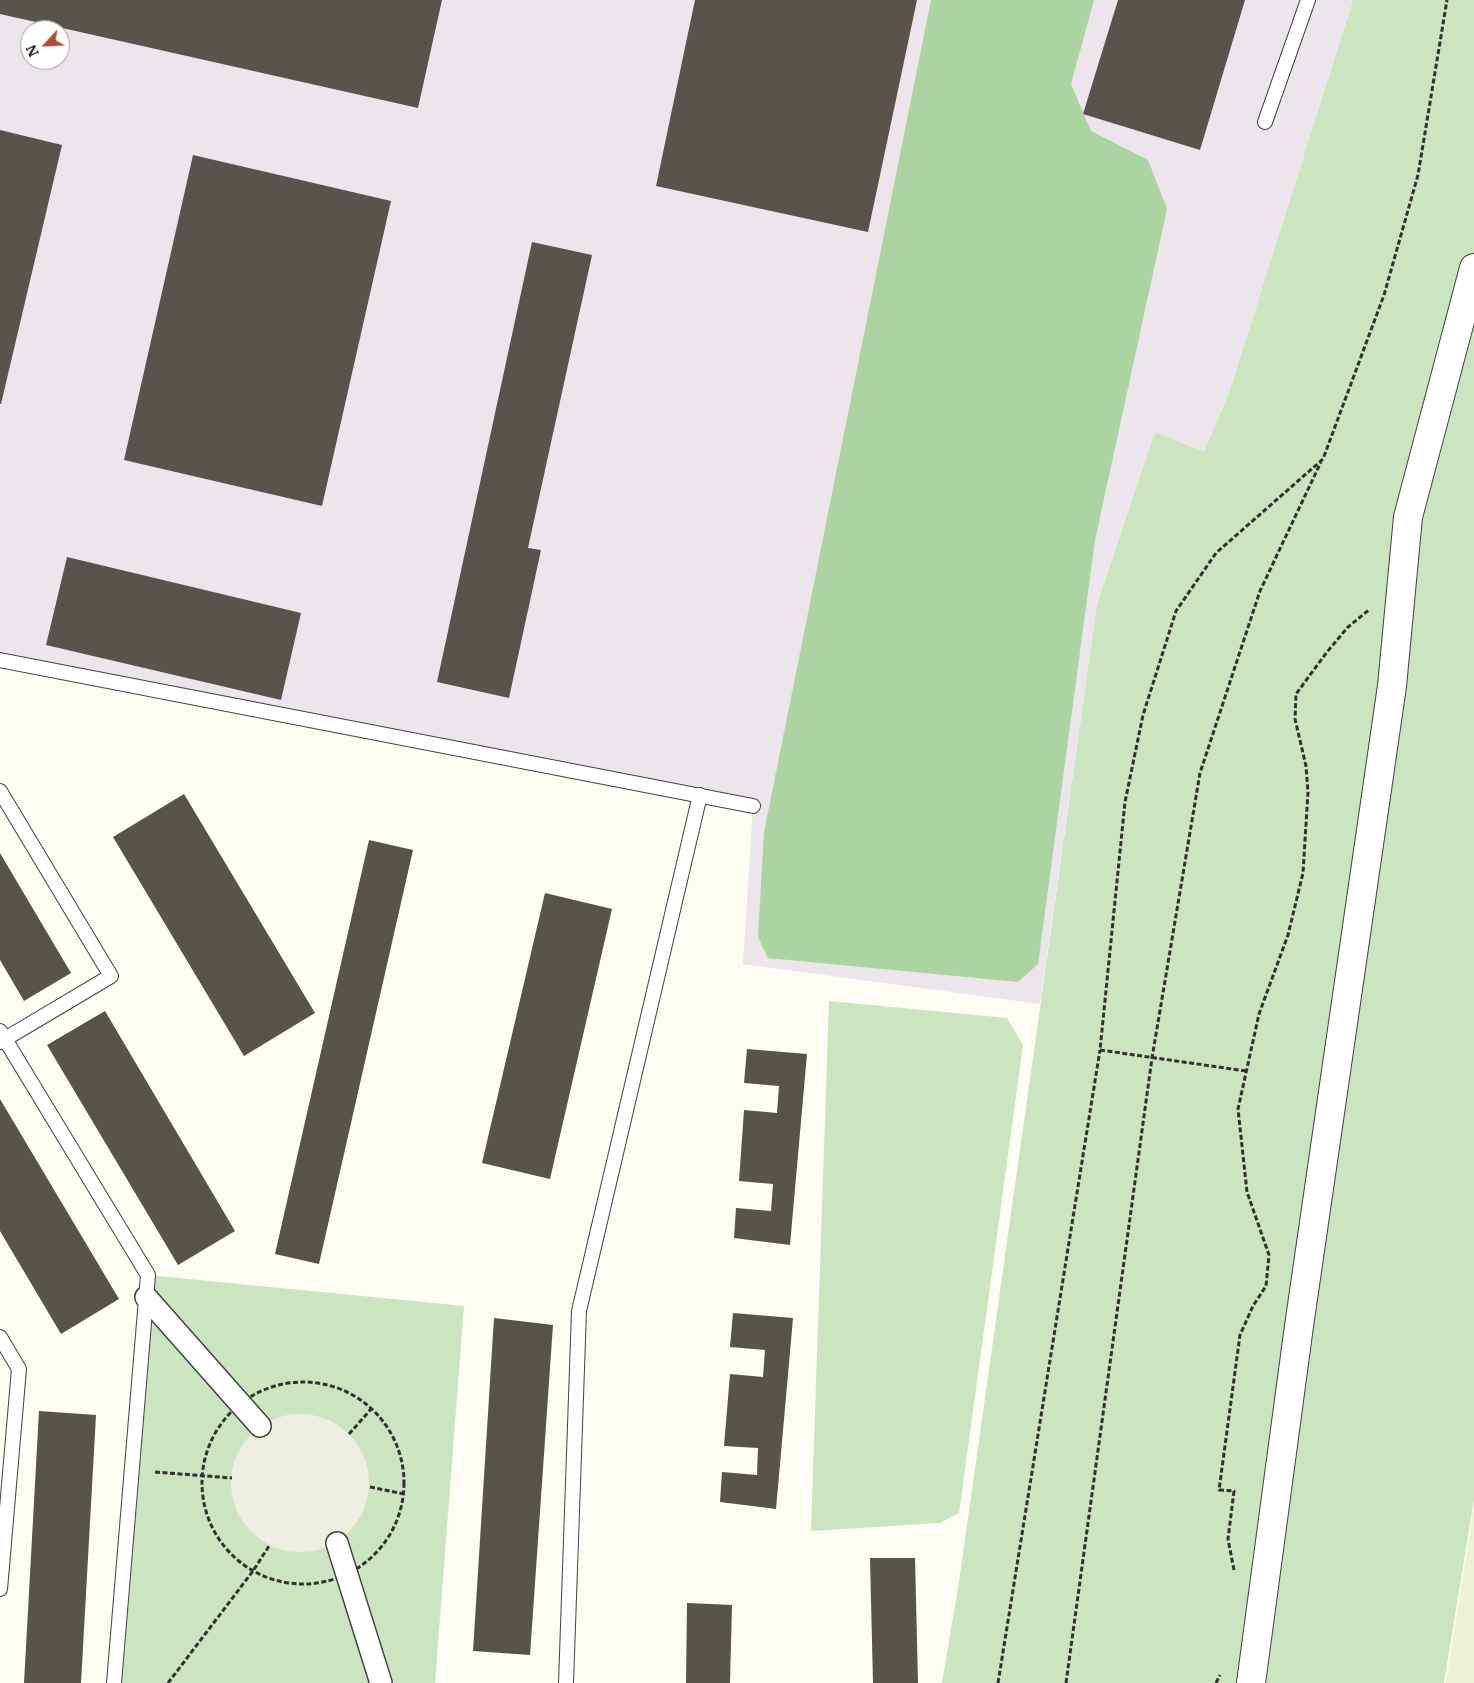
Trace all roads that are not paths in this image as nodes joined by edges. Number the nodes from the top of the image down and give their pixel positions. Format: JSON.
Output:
{"nodes":[{"id":1,"x":1308,"y":0,"type":"edge"},
{"id":2,"x":1265,"y":122,"type":"dead end"},
{"id":3,"x":1474,"y":268,"type":"edge"},
{"id":4,"x":0,"y":660,"type":"edge"},
{"id":5,"x":0,"y":792,"type":"edge"},
{"id":6,"x":700,"y":796,"type":"dead end"},
{"id":7,"x":753,"y":806,"type":"dead end"},
{"id":8,"x":2,"y":1038,"type":"edge"},
{"id":9,"x":146,"y":1297,"type":"junction"},
{"id":10,"x":0,"y":1337,"type":"edge"},
{"id":11,"x":260,"y":1426,"type":"dead end"},
{"id":12,"x":338,"y":1543,"type":"dead end"},
{"id":13,"x":0,"y":1589,"type":"edge"},
{"id":14,"x":114,"y":1683,"type":"edge"},
{"id":15,"x":381,"y":1683,"type":"edge"},
{"id":16,"x":566,"y":1683,"type":"edge"},
{"id":17,"x":1250,"y":1683,"type":"edge"}],
"edges":[{"from":1,"to":2,"type":"lane"},
{"from":3,"to":17,"type":"street"},
{"from":4,"to":7,"type":"lane"},
{"from":5,"to":8,"type":"lane"},
{"from":6,"to":16,"type":"lane"},
{"from":8,"to":9,"type":"lane"},
{"from":9,"to":11,"type":"street"},
{"from":9,"to":14,"type":"lane"},
{"from":10,"to":13,"type":"lane"},
{"from":12,"to":15,"type":"street"}]}
